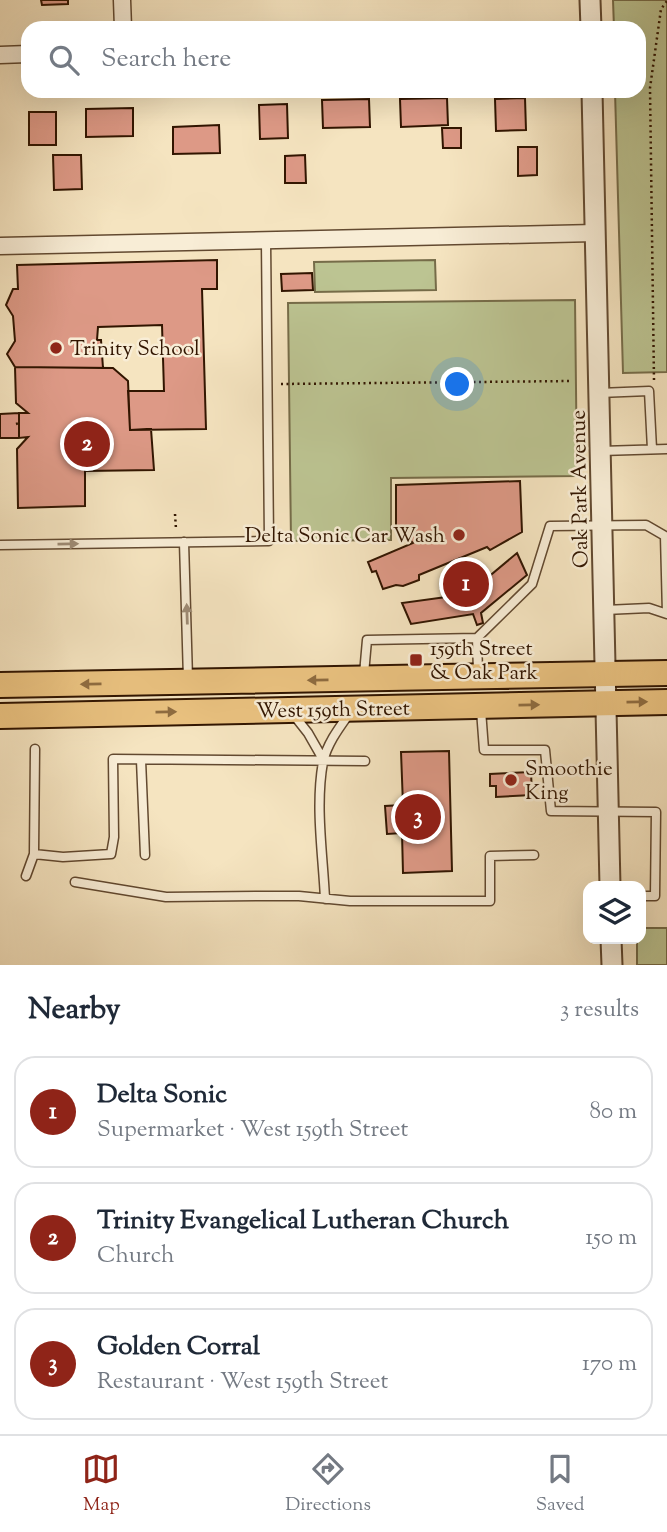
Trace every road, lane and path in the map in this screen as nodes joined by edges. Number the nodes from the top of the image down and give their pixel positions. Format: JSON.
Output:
{"nodes":[{"id":1,"x":122,"y":0,"type":"edge"},
{"id":2,"x":590,"y":0,"type":"edge"},
{"id":3,"x":667,"y":1,"type":"edge"},
{"id":4,"x":123,"y":21,"type":"edge"},
{"id":5,"x":591,"y":21,"type":"edge"},
{"id":6,"x":21,"y":54,"type":"edge"},
{"id":7,"x":0,"y":55,"type":"edge"},
{"id":8,"x":592,"y":98,"type":"edge"},
{"id":9,"x":595,"y":233,"type":"junction"},
{"id":10,"x":266,"y":241,"type":"junction"},
{"id":11,"x":0,"y":246,"type":"edge"},
{"id":12,"x":572,"y":381,"type":"dead end"},
{"id":13,"x":267,"y":384,"type":"junction"},
{"id":14,"x":649,"y":391,"type":"junction"},
{"id":15,"x":599,"y":393,"type":"junction"},
{"id":16,"x":652,"y":449,"type":"junction"},
{"id":17,"x":667,"y":449,"type":"edge"},
{"id":18,"x":601,"y":451,"type":"junction"},
{"id":19,"x":175,"y":514,"type":"dead end"},
{"id":20,"x":602,"y":526,"type":"junction"},
{"id":21,"x":666,"y":537,"type":"edge"},
{"id":22,"x":180,"y":542,"type":"junction"},
{"id":23,"x":0,"y":545,"type":"edge"},
{"id":24,"x":605,"y":610,"type":"junction"},
{"id":25,"x":477,"y":638,"type":"junction"},
{"id":26,"x":667,"y":673,"type":"edge"},
{"id":27,"x":607,"y":674,"type":"junction"},
{"id":28,"x":479,"y":677,"type":"junction"},
{"id":29,"x":364,"y":679,"type":"junction"},
{"id":30,"x":188,"y":682,"type":"junction"},
{"id":31,"x":0,"y":685,"type":"edge"},
{"id":32,"x":667,"y":702,"type":"edge"},
{"id":33,"x":607,"y":703,"type":"junction"},
{"id":34,"x":480,"y":705,"type":"junction"},
{"id":35,"x":289,"y":709,"type":"junction"},
{"id":36,"x":353,"y":709,"type":"junction"},
{"id":37,"x":0,"y":716,"type":"edge"},
{"id":38,"x":35,"y":749,"type":"dead end"},
{"id":39,"x":141,"y":760,"type":"junction"},
{"id":40,"x":324,"y":761,"type":"junction"},
{"id":41,"x":365,"y":761,"type":"dead end"},
{"id":42,"x":667,"y":811,"type":"edge"},
{"id":43,"x":609,"y":812,"type":"junction"},
{"id":44,"x":656,"y":812,"type":"junction"},
{"id":45,"x":34,"y":854,"type":"junction"},
{"id":46,"x":145,"y":855,"type":"dead end"},
{"id":47,"x":534,"y":855,"type":"dead end"},
{"id":48,"x":26,"y":876,"type":"dead end"},
{"id":49,"x":610,"y":881,"type":"edge"},
{"id":50,"x":75,"y":882,"type":"dead end"},
{"id":51,"x":646,"y":896,"type":"edge"},
{"id":52,"x":326,"y":899,"type":"junction"},
{"id":53,"x":611,"y":944,"type":"edge"},
{"id":54,"x":612,"y":965,"type":"edge"}],
"edges":[{"from":1,"to":4,"type":"street"},
{"from":2,"to":5,"type":"street"},
{"from":3,"to":14,"type":"path"},
{"from":6,"to":7,"type":"street"},
{"from":8,"to":9,"type":"street","name":"Oak Park Avenue"},
{"from":9,"to":10,"type":"street"},
{"from":9,"to":15,"type":"street","name":"Oak Park Avenue"},
{"from":10,"to":11,"type":"street"},
{"from":10,"to":13,"type":"lane"},
{"from":12,"to":13,"type":"path"},
{"from":13,"to":22,"type":"lane"},
{"from":14,"to":15,"type":"lane"},
{"from":14,"to":16,"type":"lane"},
{"from":15,"to":18,"type":"street","name":"Oak Park Avenue"},
{"from":16,"to":17,"type":"lane"},
{"from":16,"to":18,"type":"lane"},
{"from":18,"to":20,"type":"street","name":"Oak Park Avenue"},
{"from":19,"to":22,"type":"path"},
{"from":20,"to":21,"type":"lane"},
{"from":20,"to":24,"type":"street","name":"Oak Park Avenue"},
{"from":20,"to":25,"type":"lane"},
{"from":21,"to":24,"type":"lane"},
{"from":23,"to":22,"type":"lane","one_way":true},
{"from":30,"to":22,"type":"lane","one_way":true},
{"from":24,"to":27,"type":"street","name":"Oak Park Avenue"},
{"from":25,"to":28,"type":"lane"},
{"from":25,"to":29,"type":"lane"},
{"from":26,"to":27,"type":"main road","name":"West 159th Street"},
{"from":27,"to":28,"type":"main road","name":"West 159th Street"},
{"from":27,"to":33,"type":"street","name":"Oak Park Avenue"},
{"from":28,"to":29,"type":"main road","name":"West 159th Street"},
{"from":29,"to":30,"type":"main road","name":"West 159th Street","one_way":true},
{"from":30,"to":31,"type":"main road","name":"West 159th Street","one_way":true},
{"from":33,"to":32,"type":"main road","name":"West 159th Street","one_way":true},
{"from":34,"to":33,"type":"main road","name":"West 159th Street","one_way":true},
{"from":33,"to":43,"type":"street","name":"Oak Park Avenue"},
{"from":34,"to":36,"type":"main road","name":"West 159th Street"},
{"from":34,"to":43,"type":"lane"},
{"from":35,"to":36,"type":"main road","name":"West 159th Street"},
{"from":37,"to":35,"type":"main road","name":"West 159th Street","one_way":true},
{"from":35,"to":40,"type":"lane"},
{"from":36,"to":40,"type":"lane"},
{"from":38,"to":45,"type":"lane"},
{"from":39,"to":40,"type":"lane"},
{"from":39,"to":45,"type":"lane"},
{"from":39,"to":46,"type":"lane"},
{"from":40,"to":41,"type":"lane"},
{"from":40,"to":52,"type":"lane"},
{"from":42,"to":44,"type":"lane"},
{"from":43,"to":44,"type":"lane"},
{"from":43,"to":49,"type":"street","name":"Oak Park Avenue"},
{"from":44,"to":51,"type":"lane"},
{"from":45,"to":48,"type":"lane"},
{"from":47,"to":52,"type":"lane"},
{"from":50,"to":52,"type":"lane"},
{"from":53,"to":54,"type":"street"}]}
